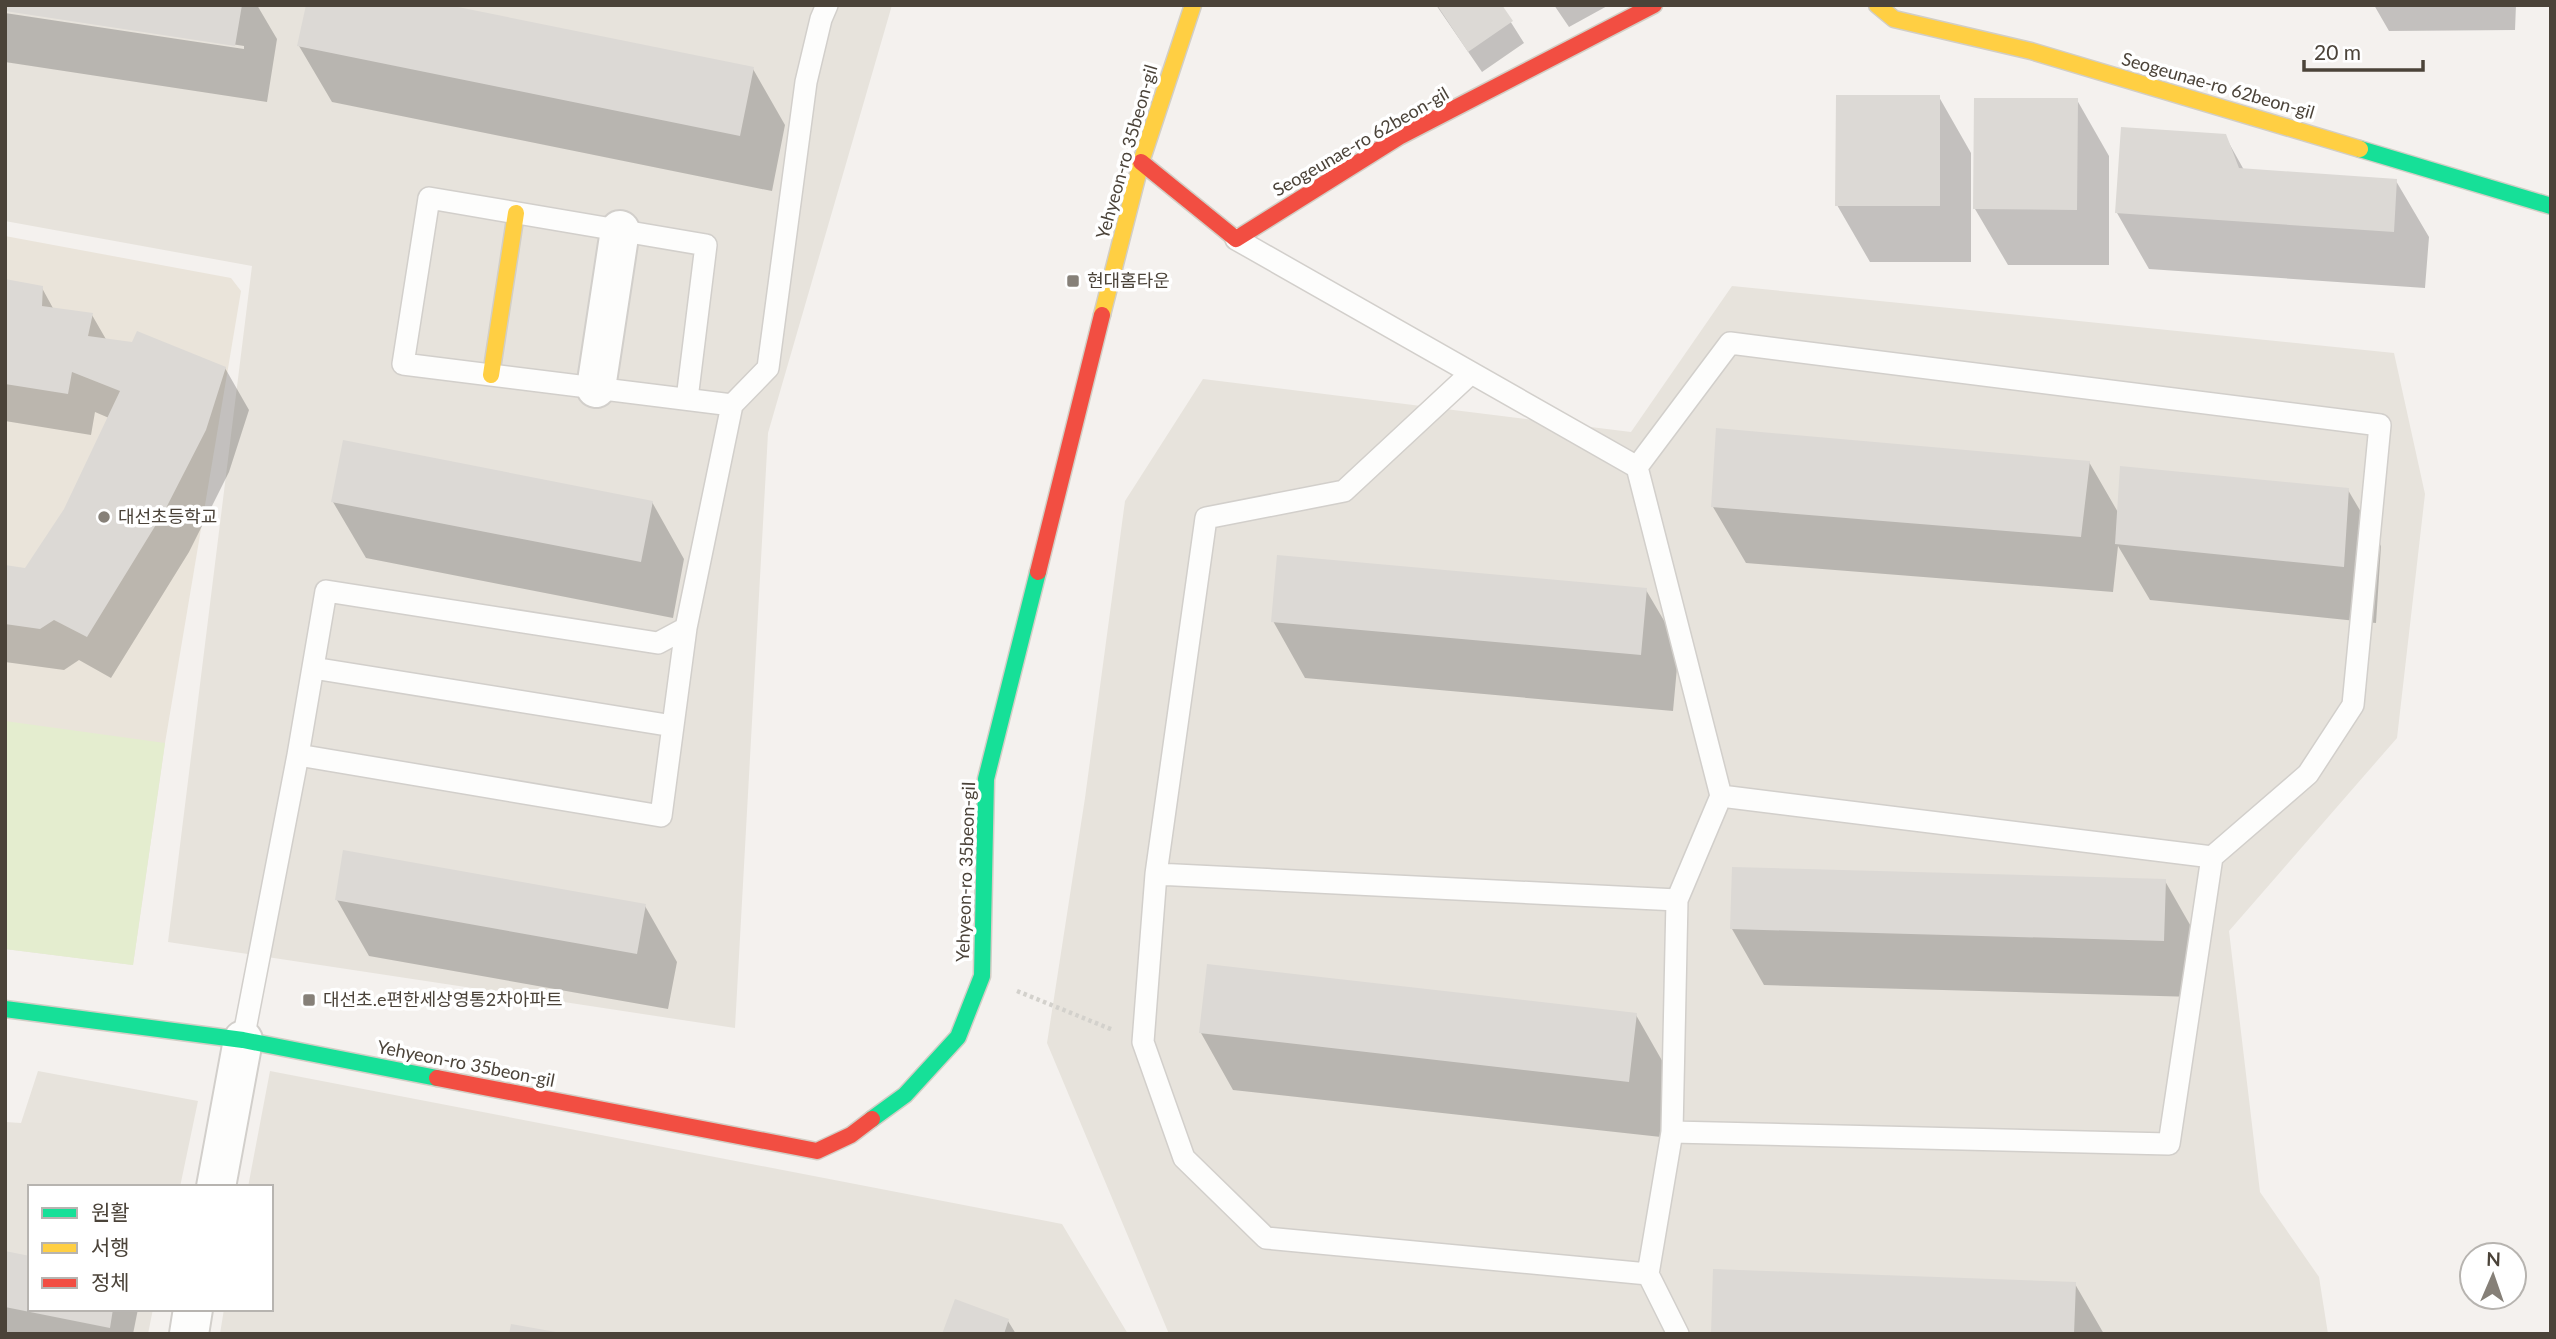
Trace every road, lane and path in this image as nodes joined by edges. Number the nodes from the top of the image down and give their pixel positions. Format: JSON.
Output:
{"nodes":[{"id":1,"x":827,"y":5,"type":"edge"},
{"id":2,"x":1193,"y":5,"type":"edge"},
{"id":3,"x":1654,"y":5,"type":"edge"},
{"id":4,"x":1877,"y":5,"type":"edge"},
{"id":5,"x":1141,"y":162,"type":"junction"},
{"id":6,"x":2551,"y":206,"type":"edge"},
{"id":7,"x":516,"y":213,"type":"junction"},
{"id":8,"x":620,"y":230,"type":"junction"},
{"id":9,"x":1236,"y":239,"type":"junction"},
{"id":10,"x":1471,"y":373,"type":"junction"},
{"id":11,"x":491,"y":375,"type":"junction"},
{"id":12,"x":596,"y":388,"type":"junction"},
{"id":13,"x":687,"y":399,"type":"junction"},
{"id":14,"x":732,"y":405,"type":"junction"},
{"id":15,"x":1637,"y":467,"type":"junction"},
{"id":16,"x":686,"y":628,"type":"junction"},
{"id":17,"x":313,"y":668,"type":"junction"},
{"id":18,"x":673,"y":726,"type":"junction"},
{"id":19,"x":298,"y":755,"type":"junction"},
{"id":20,"x":1721,"y":796,"type":"junction"},
{"id":21,"x":2212,"y":857,"type":"junction"},
{"id":22,"x":1156,"y":874,"type":"junction"},
{"id":23,"x":1677,"y":900,"type":"junction"},
{"id":24,"x":982,"y":976,"type":"junction"},
{"id":25,"x":5,"y":1009,"type":"edge"},
{"id":26,"x":243,"y":1040,"type":"junction"},
{"id":27,"x":1143,"y":1042,"type":"junction"},
{"id":28,"x":1672,"y":1132,"type":"junction"},
{"id":29,"x":216,"y":1185,"type":"edge"},
{"id":30,"x":1648,"y":1274,"type":"junction"},
{"id":31,"x":193,"y":1311,"type":"edge"},
{"id":32,"x":189,"y":1334,"type":"edge"},
{"id":33,"x":1678,"y":1334,"type":"edge"}],
"edges":[{"from":1,"to":14,"type":"lane"},
{"from":2,"to":5,"type":"street","name":"Yehyeon-ro 35beon-gil"},
{"from":3,"to":9,"type":"street","name":"Seogeunae-ro 62beon-gil"},
{"from":4,"to":6,"type":"street","name":"Seogeunae-ro 62beon-gil"},
{"from":5,"to":9,"type":"street"},
{"from":5,"to":24,"type":"street","name":"Yehyeon-ro 35beon-gil"},
{"from":7,"to":8,"type":"lane"},
{"from":7,"to":11,"type":"street"},
{"from":7,"to":11,"type":"lane"},
{"from":8,"to":12,"type":"street"},
{"from":8,"to":13,"type":"lane"},
{"from":9,"to":10,"type":"lane"},
{"from":10,"to":15,"type":"lane"},
{"from":10,"to":22,"type":"lane"},
{"from":11,"to":12,"type":"lane"},
{"from":12,"to":13,"type":"lane"},
{"from":13,"to":14,"type":"lane"},
{"from":14,"to":16,"type":"lane"},
{"from":15,"to":20,"type":"lane"},
{"from":15,"to":21,"type":"lane"},
{"from":16,"to":17,"type":"lane"},
{"from":16,"to":18,"type":"lane"},
{"from":17,"to":18,"type":"lane"},
{"from":17,"to":19,"type":"lane"},
{"from":18,"to":19,"type":"lane"},
{"from":19,"to":26,"type":"lane"},
{"from":20,"to":21,"type":"lane"},
{"from":20,"to":23,"type":"lane"},
{"from":21,"to":28,"type":"lane"},
{"from":22,"to":23,"type":"lane"},
{"from":22,"to":27,"type":"lane"},
{"from":23,"to":28,"type":"lane"},
{"from":24,"to":26,"type":"street","name":"Yehyeon-ro 35beon-gil"},
{"from":24,"to":27,"type":"path"},
{"from":25,"to":26,"type":"street","name":"Yehyeon-ro 35beon-gil"},
{"from":26,"to":29,"type":"street"},
{"from":27,"to":30,"type":"lane"},
{"from":28,"to":30,"type":"lane"},
{"from":30,"to":33,"type":"lane"},
{"from":31,"to":32,"type":"street"}]}
